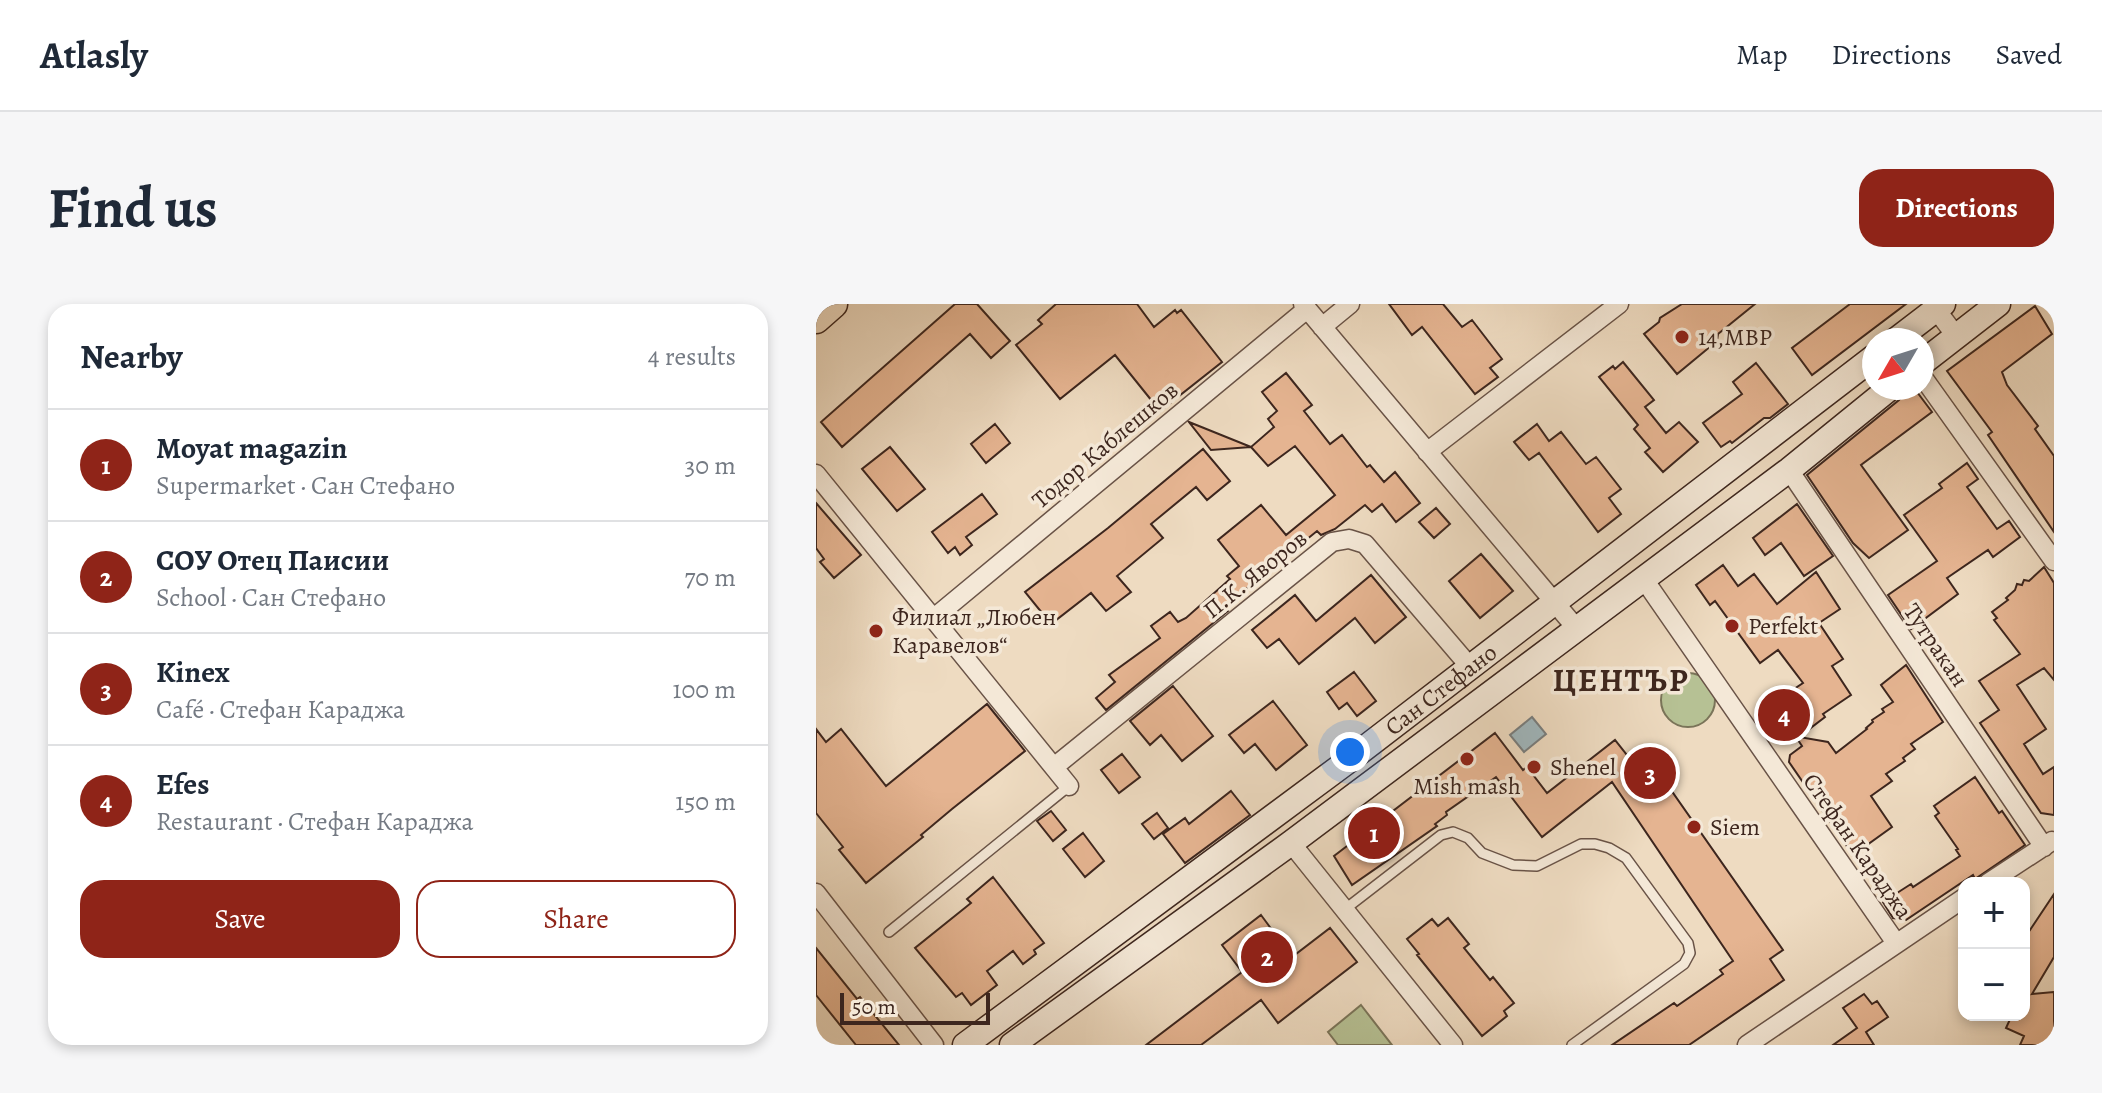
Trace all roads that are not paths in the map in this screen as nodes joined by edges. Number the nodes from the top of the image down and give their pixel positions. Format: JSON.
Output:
{"nodes":[{"id":1,"x":833,"y":304,"type":"edge"},
{"id":2,"x":1350,"y":304,"type":"edge"},
{"id":3,"x":1619,"y":304,"type":"edge"},
{"id":4,"x":1998,"y":304,"type":"edge"},
{"id":5,"x":1937,"y":306,"type":"edge"},
{"id":6,"x":1305,"y":307,"type":"edge"},
{"id":7,"x":816,"y":319,"type":"edge"},
{"id":8,"x":1322,"y":327,"type":"junction"},
{"id":9,"x":1910,"y":328,"type":"edge"},
{"id":10,"x":1956,"y":336,"type":"junction"},
{"id":11,"x":1934,"y":353,"type":"edge"},
{"id":12,"x":1862,"y":366,"type":"edge"},
{"id":13,"x":1934,"y":393,"type":"edge"},
{"id":14,"x":1875,"y":400,"type":"edge"},
{"id":15,"x":1427,"y":452,"type":"junction"},
{"id":16,"x":1789,"y":470,"type":"junction"},
{"id":17,"x":816,"y":474,"type":"edge"},
{"id":18,"x":2054,"y":561,"type":"edge"},
{"id":19,"x":1643,"y":578,"type":"junction"},
{"id":20,"x":1554,"y":603,"type":"junction"},
{"id":21,"x":934,"y":618,"type":"junction"},
{"id":22,"x":1577,"y":629,"type":"junction"},
{"id":23,"x":1471,"y":668,"type":"junction"},
{"id":24,"x":1054,"y":767,"type":"junction"},
{"id":25,"x":1069,"y":786,"type":"joint"},
{"id":26,"x":1291,"y":843,"type":"junction"},
{"id":27,"x":2049,"y":843,"type":"edge"},
{"id":28,"x":1997,"y":877,"type":"edge"},
{"id":29,"x":816,"y":893,"type":"edge"},
{"id":30,"x":1161,"y":901,"type":"junction"},
{"id":31,"x":1958,"y":902,"type":"edge"},
{"id":32,"x":1343,"y":910,"type":"junction"},
{"id":33,"x":1179,"y":924,"type":"junction"},
{"id":34,"x":889,"y":932,"type":"dead end"},
{"id":35,"x":1896,"y":943,"type":"junction"},
{"id":36,"x":934,"y":1045,"type":"edge"},
{"id":37,"x":965,"y":1045,"type":"edge"},
{"id":38,"x":1012,"y":1045,"type":"edge"},
{"id":39,"x":1453,"y":1045,"type":"edge"},
{"id":40,"x":1572,"y":1045,"type":"edge"},
{"id":41,"x":1747,"y":1045,"type":"edge"}],
"edges":[{"from":1,"to":7,"type":"main road"},
{"from":2,"to":8,"type":"street"},
{"from":3,"to":15,"type":"street"},
{"from":4,"to":10,"type":"main road"},
{"from":5,"to":9,"type":"main road"},
{"from":5,"to":10,"type":"street"},
{"from":6,"to":8,"type":"street"},
{"from":6,"to":21,"type":"street","name":"Тодор Каблешков"},
{"from":8,"to":15,"type":"street"},
{"from":10,"to":11,"type":"main road"},
{"from":12,"to":20,"type":"main road","name":"Сан Стефано"},
{"from":13,"to":18,"type":"street"},
{"from":14,"to":16,"type":"main road","name":"Сан Стефано"},
{"from":15,"to":20,"type":"street"},
{"from":16,"to":19,"type":"main road","name":"Сан Стефано"},
{"from":16,"to":27,"type":"street","name":"Тутракан"},
{"from":17,"to":21,"type":"street"},
{"from":19,"to":22,"type":"main road","name":"Сан Стефано"},
{"from":19,"to":35,"type":"street","name":"Стефан Караджа"},
{"from":20,"to":22,"type":"street"},
{"from":20,"to":23,"type":"main road","name":"Сан Стефано"},
{"from":21,"to":24,"type":"street"},
{"from":22,"to":26,"type":"main road","name":"Сан Стефано"},
{"from":23,"to":24,"type":"street","name":"П.К. Яворов"},
{"from":23,"to":30,"type":"main road","name":"Сан Стефано"},
{"from":24,"to":25,"type":"street"},
{"from":25,"to":34,"type":"lane"},
{"from":26,"to":32,"type":"street"},
{"from":26,"to":33,"type":"main road","name":"Сан Стефано"},
{"from":27,"to":28,"type":"street"},
{"from":29,"to":36,"type":"street"},
{"from":30,"to":33,"type":"main road"},
{"from":30,"to":37,"type":"main road","name":"Сан Стефано"},
{"from":31,"to":35,"type":"street"},
{"from":32,"to":39,"type":"street"},
{"from":32,"to":40,"type":"lane"},
{"from":33,"to":38,"type":"main road","name":"Сан Стефано"},
{"from":35,"to":41,"type":"street"}]}
